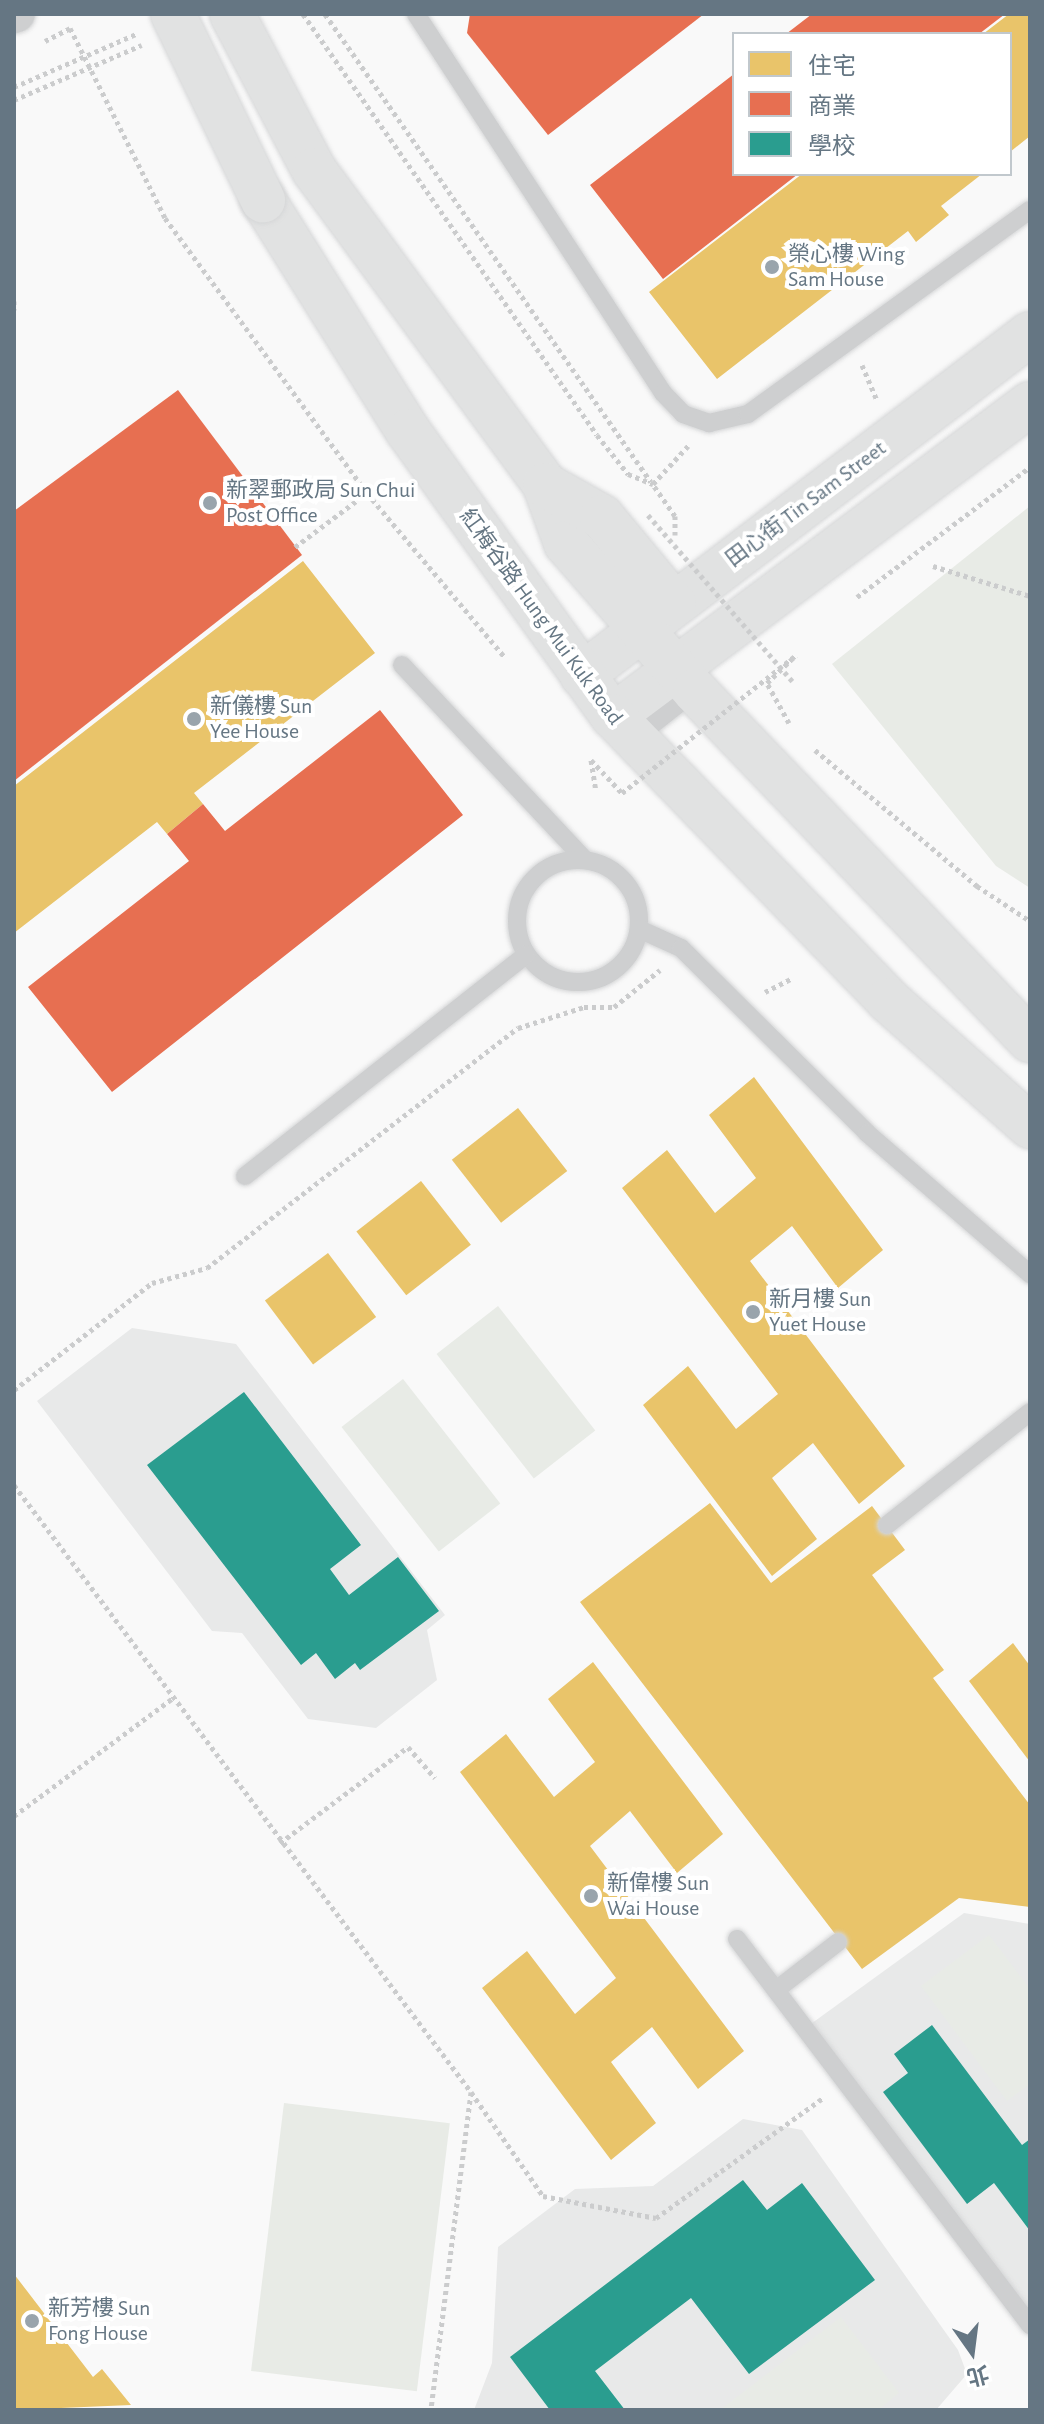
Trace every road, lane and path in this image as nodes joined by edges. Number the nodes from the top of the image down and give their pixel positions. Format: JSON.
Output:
{"nodes":[{"id":1,"x":232,"y":14,"type":"edge"},
{"id":2,"x":303,"y":14,"type":"edge"},
{"id":3,"x":325,"y":14,"type":"edge"},
{"id":4,"x":416,"y":14,"type":"edge"},
{"id":5,"x":162,"y":26,"type":"edge"},
{"id":6,"x":33,"y":48,"type":"dead end"},
{"id":7,"x":82,"y":57,"type":"junction"},
{"id":8,"x":87,"y":68,"type":"junction"},
{"id":9,"x":14,"y":87,"type":"edge"},
{"id":10,"x":14,"y":100,"type":"edge"},
{"id":11,"x":1030,"y":210,"type":"edge"},
{"id":12,"x":14,"y":301,"type":"edge"},
{"id":13,"x":14,"y":310,"type":"edge"},
{"id":14,"x":1030,"y":334,"type":"edge"},
{"id":15,"x":862,"y":366,"type":"dead end"},
{"id":16,"x":873,"y":390,"type":"dead end"},
{"id":17,"x":1030,"y":404,"type":"edge"},
{"id":18,"x":709,"y":423,"type":"junction"},
{"id":19,"x":1030,"y":467,"type":"edge"},
{"id":20,"x":653,"y":484,"type":"junction"},
{"id":21,"x":367,"y":493,"type":"junction"},
{"id":22,"x":648,"y":515,"type":"dead end"},
{"id":23,"x":295,"y":547,"type":"dead end"},
{"id":24,"x":680,"y":547,"type":"dead end"},
{"id":25,"x":933,"y":566,"type":"dead end"},
{"id":26,"x":1030,"y":596,"type":"edge"},
{"id":27,"x":857,"y":597,"type":"dead end"},
{"id":28,"x":658,"y":617,"type":"junction"},
{"id":29,"x":504,"y":656,"type":"dead end"},
{"id":30,"x":402,"y":665,"type":"dead end"},
{"id":31,"x":780,"y":666,"type":"junction"},
{"id":32,"x":582,"y":675,"type":"junction"},
{"id":33,"x":685,"y":680,"type":"junction"},
{"id":34,"x":793,"y":682,"type":"dead end"},
{"id":35,"x":623,"y":728,"type":"junction"},
{"id":36,"x":797,"y":733,"type":"dead end"},
{"id":37,"x":807,"y":743,"type":"dead end"},
{"id":38,"x":596,"y":791,"type":"dead end"},
{"id":39,"x":585,"y":860,"type":"junction"},
{"id":40,"x":1030,"y":921,"type":"edge"},
{"id":41,"x":639,"y":929,"type":"junction"},
{"id":42,"x":681,"y":948,"type":"junction"},
{"id":43,"x":526,"y":955,"type":"junction"},
{"id":44,"x":1030,"y":1040,"type":"edge"},
{"id":45,"x":1030,"y":1126,"type":"edge"},
{"id":46,"x":245,"y":1176,"type":"dead end"},
{"id":47,"x":1030,"y":1274,"type":"edge"},
{"id":48,"x":14,"y":1390,"type":"edge"},
{"id":49,"x":1030,"y":1412,"type":"edge"},
{"id":50,"x":14,"y":1485,"type":"edge"},
{"id":51,"x":887,"y":1525,"type":"dead end"},
{"id":52,"x":173,"y":1698,"type":"junction"},
{"id":53,"x":435,"y":1778,"type":"dead end"},
{"id":54,"x":14,"y":1816,"type":"edge"},
{"id":55,"x":280,"y":1843,"type":"junction"},
{"id":56,"x":737,"y":1939,"type":"dead end"},
{"id":57,"x":838,"y":1942,"type":"dead end"},
{"id":58,"x":776,"y":1990,"type":"junction"},
{"id":59,"x":846,"y":2082,"type":"junction"},
{"id":60,"x":471,"y":2092,"type":"junction"},
{"id":61,"x":1030,"y":2325,"type":"edge"},
{"id":62,"x":431,"y":2410,"type":"edge"}],
"edges":[{"from":1,"to":28,"type":"main road"},
{"from":2,"to":20,"type":"path"},
{"from":3,"to":20,"type":"path"},
{"from":4,"to":18,"type":"lane"},
{"from":5,"to":7,"type":"path"},
{"from":5,"to":8,"type":"path"},
{"from":5,"to":32,"type":"main road","name":"紅梅谷路 Hung Mui Kuk Road","bridge":true},
{"from":6,"to":7,"type":"path"},
{"from":7,"to":8,"type":"path"},
{"from":7,"to":9,"type":"path"},
{"from":8,"to":10,"type":"path"},
{"from":8,"to":21,"type":"path"},
{"from":11,"to":18,"type":"lane"},
{"from":12,"to":13,"type":"path"},
{"from":14,"to":28,"type":"main road","name":"田心街 Tin Sam Street"},
{"from":15,"to":16,"type":"path"},
{"from":17,"to":33,"type":"main road"},
{"from":18,"to":20,"type":"path"},
{"from":19,"to":27,"type":"path"},
{"from":20,"to":24,"type":"path"},
{"from":21,"to":23,"type":"path"},
{"from":21,"to":29,"type":"path"},
{"from":22,"to":31,"type":"path","bridge":true},
{"from":25,"to":26,"type":"path"},
{"from":28,"to":32,"type":"main road","name":"田心街 Tin Sam Street"},
{"from":28,"to":33,"type":"main road"},
{"from":30,"to":39,"type":"lane"},
{"from":31,"to":34,"type":"path","bridge":true},
{"from":31,"to":36,"type":"path","bridge":true},
{"from":31,"to":38,"type":"path","bridge":true},
{"from":32,"to":35,"type":"main road","name":"紅梅谷路 Hung Mui Kuk Road"},
{"from":33,"to":35,"type":"main road"},
{"from":33,"to":44,"type":"main road"},
{"from":35,"to":45,"type":"main road","name":"紅梅谷路 Hung Mui Kuk Road"},
{"from":37,"to":40,"type":"path"},
{"from":39,"to":41,"type":"lane"},
{"from":39,"to":43,"type":"lane"},
{"from":41,"to":42,"type":"lane"},
{"from":41,"to":43,"type":"lane"},
{"from":42,"to":47,"type":"lane"},
{"from":42,"to":48,"type":"path"},
{"from":43,"to":46,"type":"lane"},
{"from":49,"to":51,"type":"lane"},
{"from":50,"to":52,"type":"path"},
{"from":52,"to":54,"type":"path"},
{"from":52,"to":55,"type":"path"},
{"from":53,"to":55,"type":"path"},
{"from":55,"to":60,"type":"path"},
{"from":56,"to":58,"type":"lane"},
{"from":57,"to":58,"type":"lane"},
{"from":58,"to":59,"type":"lane"},
{"from":59,"to":60,"type":"path"},
{"from":59,"to":61,"type":"lane"},
{"from":60,"to":62,"type":"path"}]}
